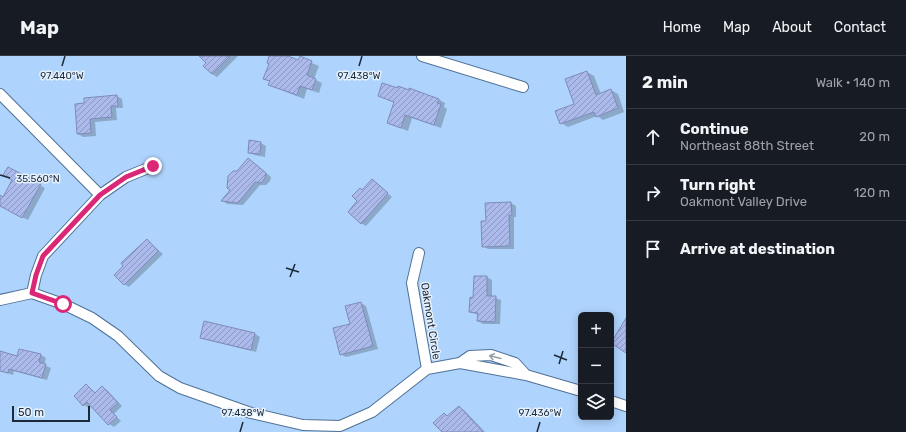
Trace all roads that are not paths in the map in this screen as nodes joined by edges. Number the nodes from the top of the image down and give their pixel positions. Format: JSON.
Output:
{"nodes":[{"id":1,"x":422,"y":56,"type":"edge"},
{"id":2,"x":523,"y":87,"type":"dead end"},
{"id":3,"x":0,"y":94,"type":"edge"},
{"id":4,"x":153,"y":166,"type":"dead end"},
{"id":5,"x":100,"y":195,"type":"junction"},
{"id":6,"x":419,"y":253,"type":"dead end"},
{"id":7,"x":32,"y":293,"type":"junction"},
{"id":8,"x":0,"y":300,"type":"edge"},
{"id":9,"x":460,"y":363,"type":"junction"},
{"id":10,"x":426,"y":369,"type":"junction"},
{"id":11,"x":526,"y":374,"type":"junction"},
{"id":12,"x":578,"y":390,"type":"edge"},
{"id":13,"x":614,"y":403,"type":"edge"},
{"id":14,"x":626,"y":406,"type":"edge"}],
"edges":[{"from":1,"to":2,"type":"street"},
{"from":3,"to":5,"type":"street"},
{"from":4,"to":5,"type":"street"},
{"from":5,"to":7,"type":"street"},
{"from":6,"to":10,"type":"street","name":"Oakmont Circle"},
{"from":7,"to":8,"type":"street"},
{"from":7,"to":10,"type":"street"},
{"from":9,"to":10,"type":"street"},
{"from":9,"to":11,"type":"street"},
{"from":11,"to":9,"type":"street","one_way":true},
{"from":11,"to":12,"type":"street"},
{"from":13,"to":14,"type":"street"}]}
